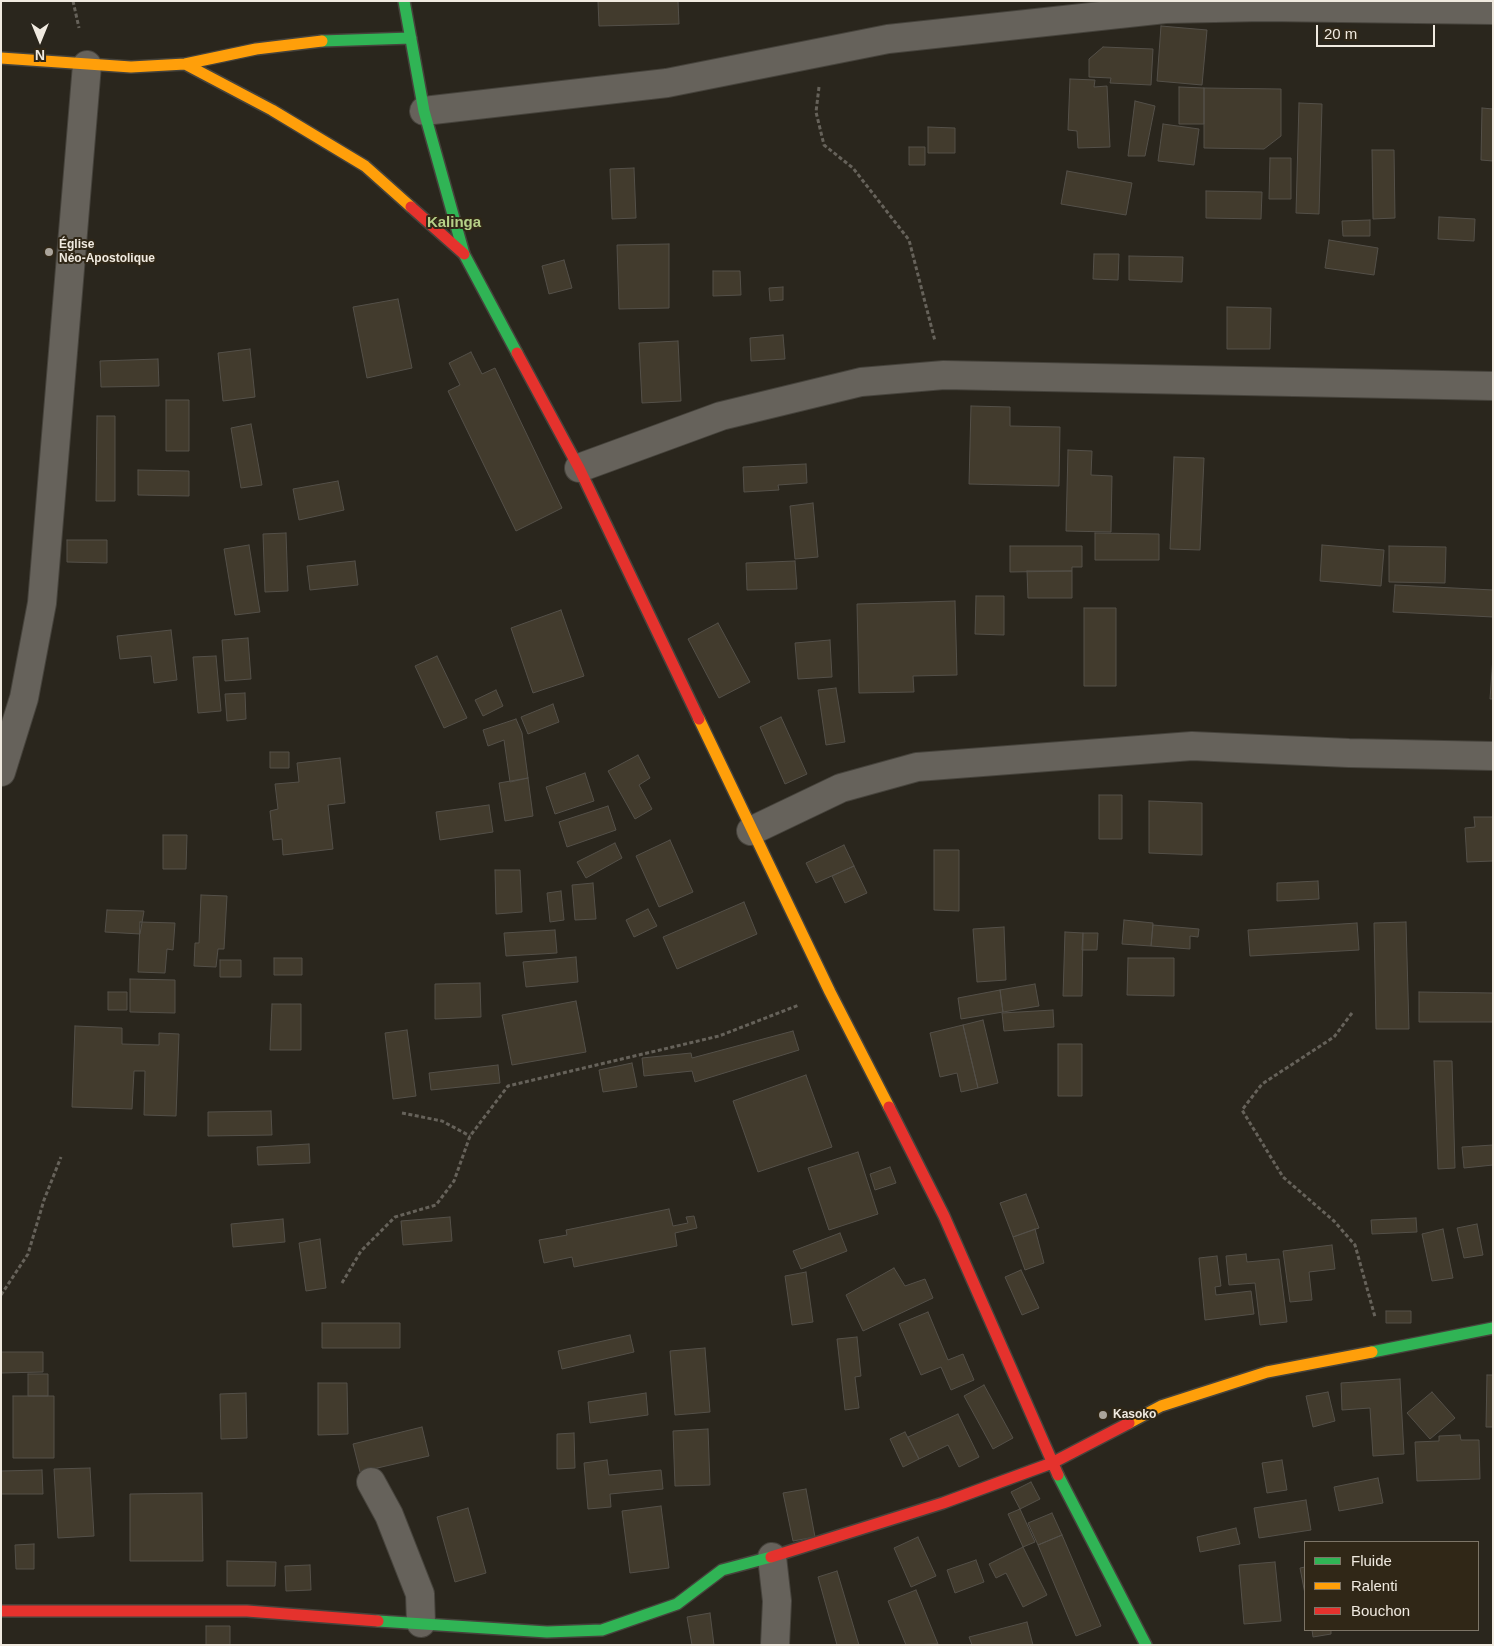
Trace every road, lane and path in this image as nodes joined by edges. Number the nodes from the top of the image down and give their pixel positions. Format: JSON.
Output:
{"nodes":[{"id":1,"x":404,"y":1,"type":"edge"},
{"id":2,"x":1493,"y":10,"type":"edge"},
{"id":3,"x":411,"y":38,"type":"junction"},
{"id":4,"x":824,"y":52,"type":"junction"},
{"id":5,"x":1,"y":58,"type":"edge"},
{"id":6,"x":184,"y":64,"type":"junction"},
{"id":7,"x":87,"y":65,"type":"junction"},
{"id":8,"x":424,"y":111,"type":"junction"},
{"id":9,"x":464,"y":254,"type":"junction"},
{"id":10,"x":944,"y":375,"type":"junction"},
{"id":11,"x":1493,"y":386,"type":"edge"},
{"id":12,"x":579,"y":468,"type":"junction"},
{"id":13,"x":1493,"y":756,"type":"edge"},
{"id":14,"x":1,"y":772,"type":"edge"},
{"id":15,"x":751,"y":831,"type":"junction"},
{"id":16,"x":830,"y":992,"type":"junction"},
{"id":17,"x":1352,"y":1013,"type":"dead end"},
{"id":18,"x":402,"y":1113,"type":"dead end"},
{"id":19,"x":470,"y":1136,"type":"junction"},
{"id":20,"x":61,"y":1157,"type":"dead end"},
{"id":21,"x":342,"y":1283,"type":"dead end"},
{"id":22,"x":1,"y":1295,"type":"edge"},
{"id":23,"x":1493,"y":1328,"type":"edge"},
{"id":24,"x":1386,"y":1348,"type":"junction"},
{"id":25,"x":1052,"y":1463,"type":"junction"},
{"id":26,"x":370,"y":1482,"type":"dead end"},
{"id":27,"x":772,"y":1557,"type":"junction"},
{"id":28,"x":1,"y":1610,"type":"edge"},
{"id":29,"x":421,"y":1623,"type":"junction"},
{"id":30,"x":775,"y":1645,"type":"edge"},
{"id":31,"x":1146,"y":1645,"type":"edge"}],
"edges":[{"from":1,"to":3,"type":"main road"},
{"from":2,"to":4,"type":"street"},
{"from":3,"to":6,"type":"main road"},
{"from":3,"to":8,"type":"main road"},
{"from":4,"to":8,"type":"street"},
{"from":4,"to":10,"type":"path"},
{"from":5,"to":7,"type":"main road"},
{"from":6,"to":7,"type":"main road"},
{"from":6,"to":9,"type":"main road"},
{"from":7,"to":14,"type":"street"},
{"from":8,"to":9,"type":"main road"},
{"from":9,"to":12,"type":"main road"},
{"from":10,"to":11,"type":"street"},
{"from":10,"to":12,"type":"street"},
{"from":12,"to":15,"type":"main road"},
{"from":13,"to":15,"type":"street"},
{"from":15,"to":16,"type":"main road"},
{"from":16,"to":19,"type":"path"},
{"from":16,"to":25,"type":"main road"},
{"from":17,"to":24,"type":"path"},
{"from":18,"to":19,"type":"path"},
{"from":19,"to":21,"type":"path"},
{"from":20,"to":22,"type":"path"},
{"from":23,"to":24,"type":"main road"},
{"from":24,"to":25,"type":"main road"},
{"from":25,"to":27,"type":"main road"},
{"from":25,"to":31,"type":"main road"},
{"from":26,"to":29,"type":"street"},
{"from":27,"to":29,"type":"main road"},
{"from":27,"to":30,"type":"street"},
{"from":28,"to":29,"type":"main road"}]}
